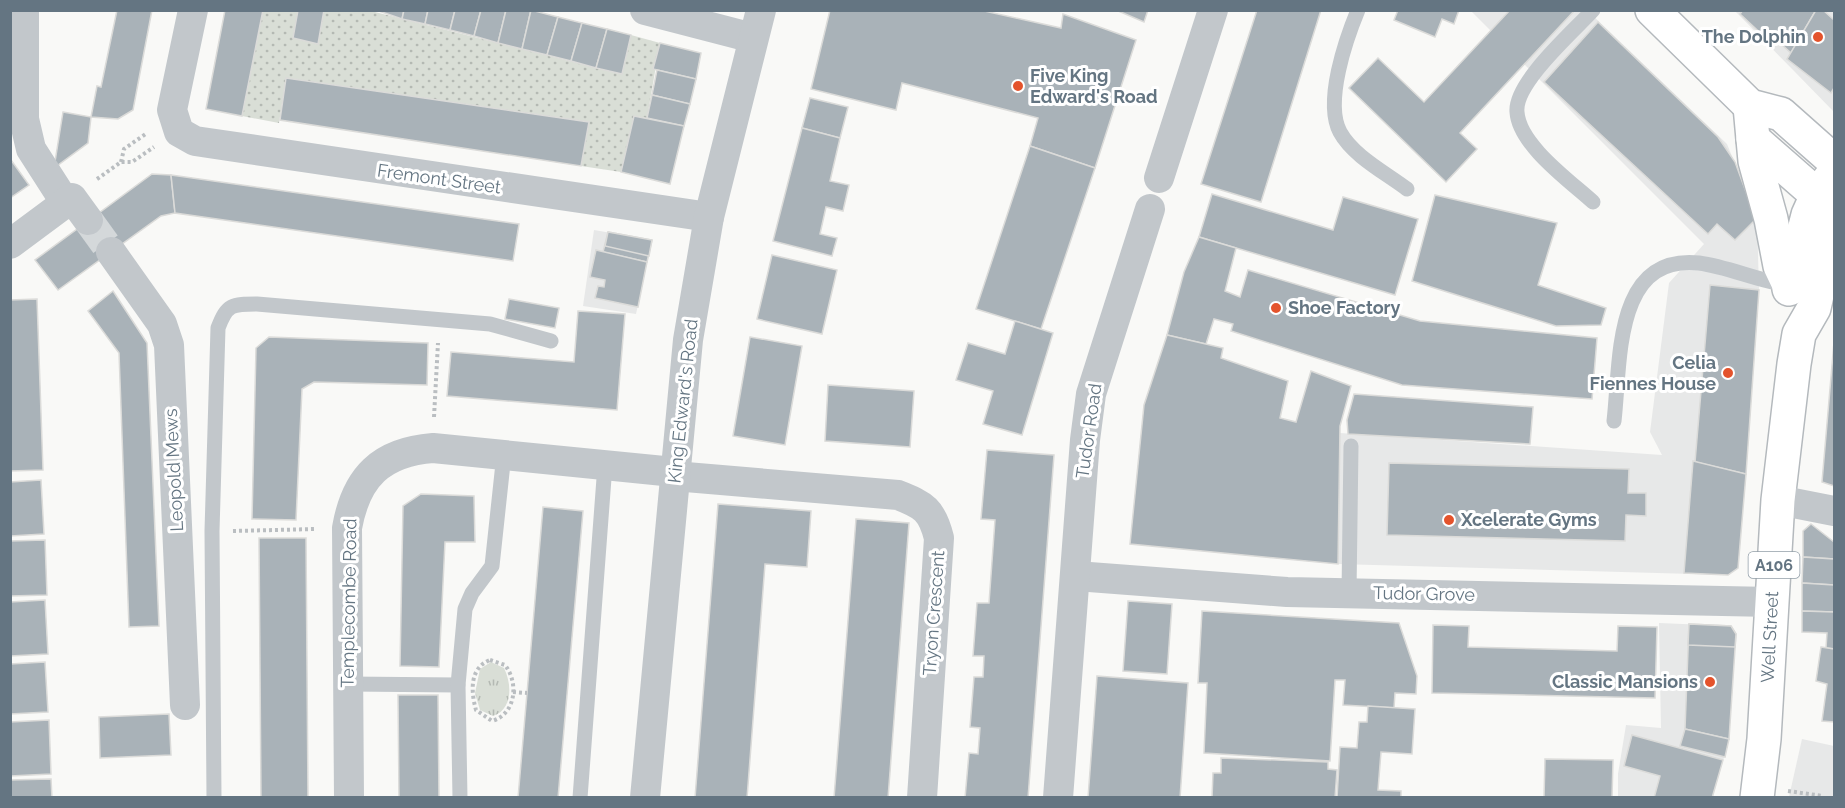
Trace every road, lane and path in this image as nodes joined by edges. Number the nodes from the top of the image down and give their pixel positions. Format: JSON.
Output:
{"nodes":[{"id":1,"x":24,"y":10,"type":"edge"},
{"id":2,"x":193,"y":10,"type":"edge"},
{"id":3,"x":645,"y":10,"type":"edge"},
{"id":4,"x":1214,"y":10,"type":"edge"},
{"id":5,"x":1358,"y":10,"type":"edge"},
{"id":6,"x":1593,"y":10,"type":"edge"},
{"id":7,"x":1660,"y":13,"type":"edge"},
{"id":8,"x":757,"y":24,"type":"edge"},
{"id":9,"x":1750,"y":106,"type":"junction"},
{"id":10,"x":161,"y":134,"type":"junction"},
{"id":11,"x":1753,"y":140,"type":"junction"},
{"id":12,"x":1834,"y":161,"type":"edge"},
{"id":13,"x":122,"y":162,"type":"junction"},
{"id":14,"x":1159,"y":178,"type":"joint"},
{"id":15,"x":1407,"y":189,"type":"dead end"},
{"id":16,"x":1830,"y":200,"type":"edge"},
{"id":17,"x":79,"y":201,"type":"junction"},
{"id":18,"x":1593,"y":202,"type":"dead end"},
{"id":19,"x":1150,"y":209,"type":"joint"},
{"id":20,"x":710,"y":218,"type":"junction"},
{"id":21,"x":10,"y":243,"type":"edge"},
{"id":22,"x":111,"y":252,"type":"tunnel mouth"},
{"id":23,"x":1814,"y":288,"type":"edge"},
{"id":24,"x":439,"y":319,"type":"junction"},
{"id":25,"x":551,"y":341,"type":"dead end"},
{"id":26,"x":1614,"y":421,"type":"dead end"},
{"id":27,"x":1351,"y":446,"type":"dead end"},
{"id":28,"x":433,"y":448,"type":"junction"},
{"id":29,"x":504,"y":454,"type":"junction"},
{"id":30,"x":605,"y":465,"type":"junction"},
{"id":31,"x":674,"y":474,"type":"junction"},
{"id":32,"x":1778,"y":500,"type":"junction"},
{"id":33,"x":1834,"y":511,"type":"edge"},
{"id":34,"x":347,"y":528,"type":"junction"},
{"id":35,"x":212,"y":531,"type":"junction"},
{"id":36,"x":1076,"y":576,"type":"junction"},
{"id":37,"x":1349,"y":593,"type":"junction"},
{"id":38,"x":1772,"y":602,"type":"junction"},
{"id":39,"x":348,"y":684,"type":"junction"},
{"id":40,"x":458,"y":685,"type":"junction"},
{"id":41,"x":513,"y":692,"type":"junction"},
{"id":42,"x":527,"y":693,"type":"dead end"},
{"id":43,"x":185,"y":705,"type":"dead end"},
{"id":44,"x":1772,"y":794,"type":"edge"},
{"id":45,"x":1823,"y":796,"type":"edge"},
{"id":46,"x":214,"y":798,"type":"edge"},
{"id":47,"x":349,"y":798,"type":"edge"},
{"id":48,"x":460,"y":798,"type":"edge"},
{"id":49,"x":580,"y":798,"type":"edge"},
{"id":50,"x":645,"y":798,"type":"edge"},
{"id":51,"x":921,"y":798,"type":"edge"},
{"id":52,"x":1058,"y":798,"type":"edge"}],
"edges":[{"from":1,"to":17,"type":"street"},
{"from":2,"to":10,"type":"street"},
{"from":3,"to":8,"type":"street"},
{"from":4,"to":14,"type":"street","name":"Tudor Road"},
{"from":5,"to":15,"type":"lane"},
{"from":6,"to":18,"type":"lane"},
{"from":7,"to":9,"type":"main road"},
{"from":8,"to":20,"type":"street","name":"King Edward's Road"},
{"from":9,"to":11,"type":"main road"},
{"from":9,"to":12,"type":"main road"},
{"from":10,"to":13,"type":"path"},
{"from":10,"to":13,"type":"path"},
{"from":10,"to":20,"type":"street","name":"Fremont Street"},
{"from":11,"to":16,"type":"main road"},
{"from":11,"to":23,"type":"main road"},
{"from":13,"to":17,"type":"path"},
{"from":14,"to":19,"type":"lane","name":"Tudor Road"},
{"from":16,"to":23,"type":"main road","name":"Well Street"},
{"from":17,"to":21,"type":"street"},
{"from":19,"to":36,"type":"street","name":"Tudor Road"},
{"from":20,"to":31,"type":"street","name":"King Edward's Road"},
{"from":22,"to":43,"type":"street","name":"Leopold Mews"},
{"from":23,"to":26,"type":"lane"},
{"from":23,"to":32,"type":"main road","name":"Well Street","number":"A106"},
{"from":24,"to":25,"type":"lane"},
{"from":24,"to":28,"type":"path"},
{"from":24,"to":35,"type":"lane"},
{"from":27,"to":37,"type":"lane"},
{"from":28,"to":29,"type":"street","name":"Templecombe Road"},
{"from":28,"to":34,"type":"street","name":"Templecombe Road"},
{"from":29,"to":30,"type":"street","name":"Templecombe Road"},
{"from":29,"to":40,"type":"lane"},
{"from":30,"to":31,"type":"street","name":"Templecombe Road"},
{"from":30,"to":49,"type":"lane"},
{"from":31,"to":50,"type":"street","name":"King Edward's Road"},
{"from":31,"to":51,"type":"street","name":"Tryon Crescent"},
{"from":32,"to":33,"type":"street"},
{"from":32,"to":38,"type":"main road","name":"Well Street","number":"A106"},
{"from":34,"to":35,"type":"path"},
{"from":34,"to":39,"type":"street","name":"Templecombe Road"},
{"from":35,"to":46,"type":"lane"},
{"from":36,"to":37,"type":"street","name":"Tudor Grove"},
{"from":36,"to":52,"type":"street","name":"Tudor Road"},
{"from":37,"to":38,"type":"street","name":"Tudor Grove"},
{"from":38,"to":44,"type":"main road","name":"Well Street","number":"A106"},
{"from":39,"to":40,"type":"lane"},
{"from":39,"to":47,"type":"street","name":"Templecombe Road"},
{"from":40,"to":48,"type":"lane"},
{"from":41,"to":41,"type":"path"},
{"from":41,"to":42,"type":"path"},
{"from":44,"to":45,"type":"path"}]}
